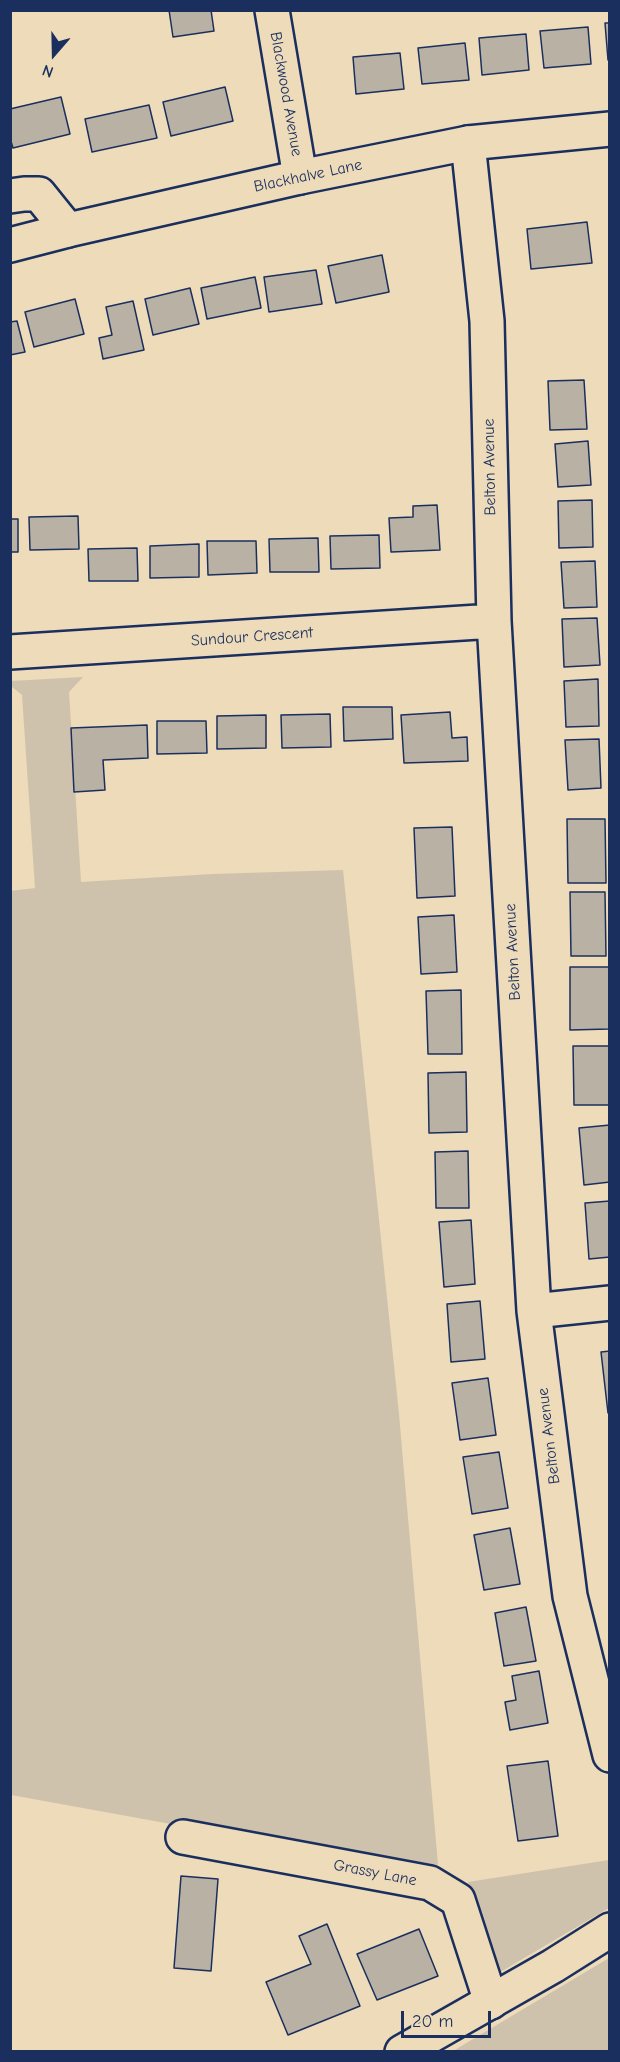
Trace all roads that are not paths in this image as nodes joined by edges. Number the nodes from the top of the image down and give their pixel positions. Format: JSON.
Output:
{"nodes":[{"id":1,"x":272,"y":10,"type":"edge"},
{"id":2,"x":609,"y":129,"type":"edge"},
{"id":3,"x":468,"y":143,"type":"junction"},
{"id":4,"x":300,"y":177,"type":"junction"},
{"id":5,"x":10,"y":196,"type":"edge"},
{"id":6,"x":68,"y":230,"type":"junction"},
{"id":7,"x":10,"y":245,"type":"edge"},
{"id":8,"x":494,"y":621,"type":"junction"},
{"id":9,"x":10,"y":652,"type":"edge"},
{"id":10,"x":609,"y":1303,"type":"edge"},
{"id":11,"x":534,"y":1311,"type":"junction"},
{"id":12,"x":609,"y":1755,"type":"edge"},
{"id":13,"x":183,"y":1837,"type":"dead end"},
{"id":14,"x":609,"y":1930,"type":"edge"},
{"id":15,"x":490,"y":2002,"type":"junction"},
{"id":16,"x":402,"y":2052,"type":"edge"}],
"edges":[{"from":1,"to":4,"type":"main road","name":"Blackwood Avenue"},
{"from":2,"to":3,"type":"main road","name":"Blackhalve Lane"},
{"from":3,"to":4,"type":"main road","name":"Blackhalve Lane"},
{"from":3,"to":8,"type":"main road","name":"Belton Avenue"},
{"from":4,"to":6,"type":"main road","name":"Blackhalve Lane"},
{"from":5,"to":6,"type":"main road"},
{"from":6,"to":7,"type":"main road","name":"Blackhalve Lane"},
{"from":8,"to":9,"type":"main road","name":"Sundour Crescent"},
{"from":8,"to":11,"type":"main road","name":"Belton Avenue"},
{"from":10,"to":11,"type":"main road"},
{"from":11,"to":12,"type":"main road","name":"Belton Avenue"},
{"from":13,"to":15,"type":"main road","name":"Grassy Lane"},
{"from":14,"to":15,"type":"main road"},
{"from":15,"to":16,"type":"main road"}]}
